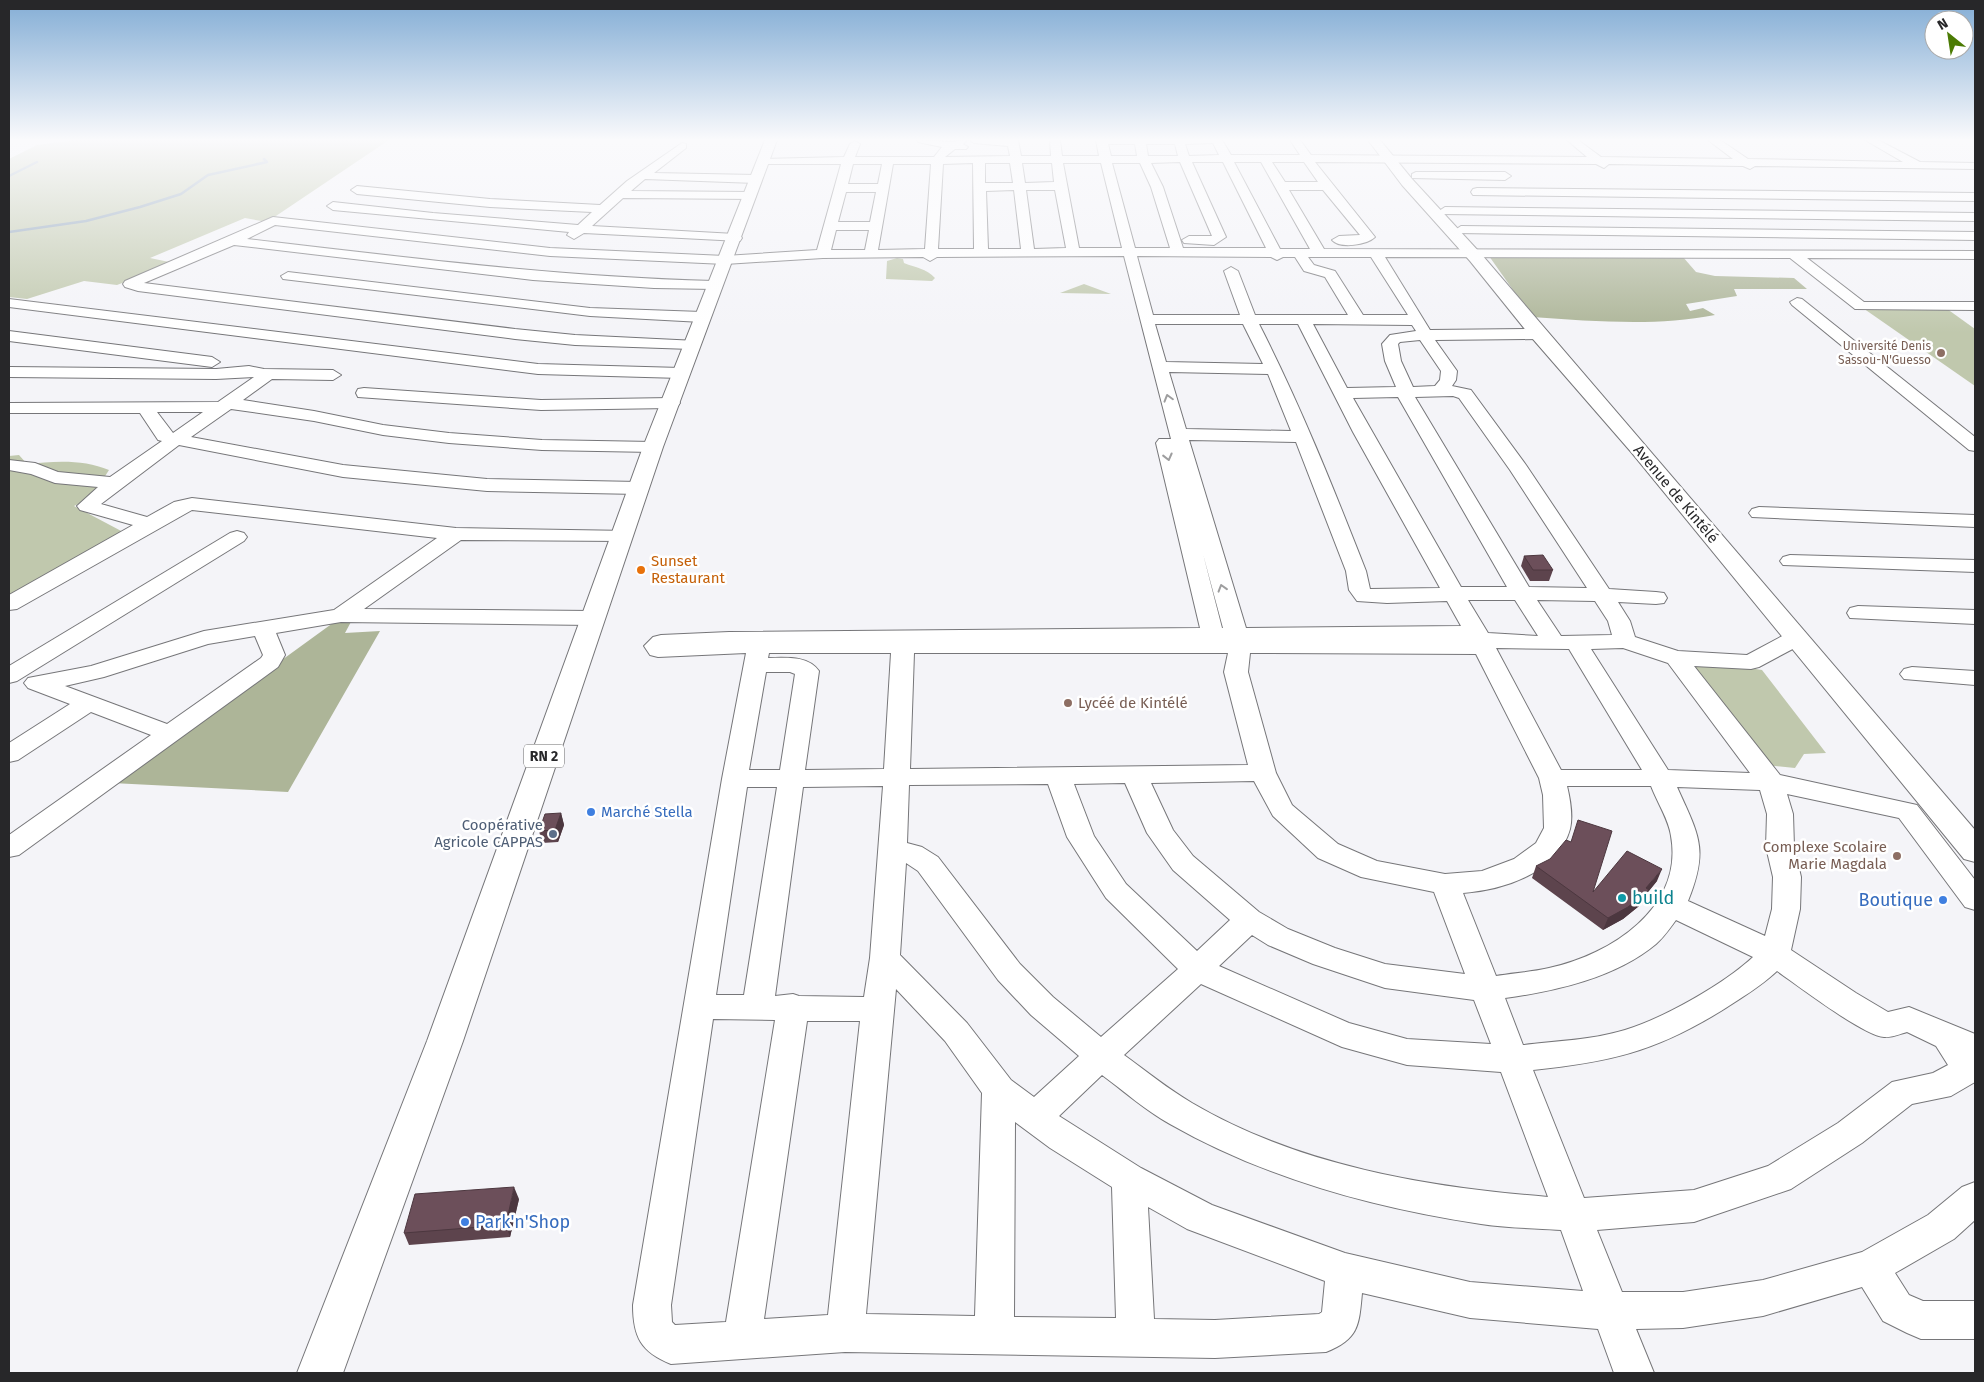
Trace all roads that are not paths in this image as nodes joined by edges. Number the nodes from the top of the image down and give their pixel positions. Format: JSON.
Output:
{"nodes":[{"id":1,"x":519,"y":204,"type":"edge"},
{"id":2,"x":610,"y":204,"type":"edge"},
{"id":3,"x":747,"y":204,"type":"edge"},
{"id":4,"x":836,"y":204,"type":"edge"},
{"id":5,"x":880,"y":204,"type":"edge"},
{"id":6,"x":935,"y":204,"type":"edge"},
{"id":7,"x":979,"y":204,"type":"edge"},
{"id":8,"x":1021,"y":204,"type":"edge"},
{"id":9,"x":1063,"y":204,"type":"edge"},
{"id":10,"x":1112,"y":204,"type":"edge"},
{"id":11,"x":1163,"y":204,"type":"edge"},
{"id":12,"x":1205,"y":204,"type":"edge"},
{"id":13,"x":1256,"y":204,"type":"edge"},
{"id":14,"x":1288,"y":204,"type":"edge"},
{"id":15,"x":1341,"y":204,"type":"edge"},
{"id":16,"x":1435,"y":204,"type":"edge"},
{"id":17,"x":1440,"y":204,"type":"edge"},
{"id":18,"x":1666,"y":204,"type":"edge"},
{"id":19,"x":333,"y":206,"type":"dead end"},
{"id":20,"x":605,"y":209,"type":"junction"},
{"id":21,"x":1445,"y":211,"type":"junction"},
{"id":22,"x":1678,"y":214,"type":"junction"},
{"id":23,"x":1975,"y":216,"type":"edge"},
{"id":24,"x":585,"y":226,"type":"junction"},
{"id":25,"x":830,"y":226,"type":"junction"},
{"id":26,"x":876,"y":226,"type":"junction"},
{"id":27,"x":1461,"y":230,"type":"junction"},
{"id":28,"x":1975,"y":236,"type":"edge"},
{"id":29,"x":232,"y":241,"type":"junction"},
{"id":30,"x":1176,"y":246,"type":"junction"},
{"id":31,"x":1315,"y":246,"type":"junction"},
{"id":32,"x":825,"y":247,"type":"junction"},
{"id":33,"x":872,"y":247,"type":"junction"},
{"id":34,"x":980,"y":247,"type":"junction"},
{"id":35,"x":1027,"y":247,"type":"junction"},
{"id":36,"x":1071,"y":247,"type":"junction"},
{"id":37,"x":932,"y":251,"type":"junction"},
{"id":38,"x":550,"y":252,"type":"junction"},
{"id":39,"x":729,"y":252,"type":"junction"},
{"id":40,"x":1448,"y":253,"type":"junction"},
{"id":41,"x":1477,"y":253,"type":"junction"},
{"id":42,"x":1124,"y":254,"type":"junction"},
{"id":43,"x":1276,"y":254,"type":"junction"},
{"id":44,"x":1792,"y":254,"type":"junction"},
{"id":45,"x":1975,"y":255,"type":"edge"},
{"id":46,"x":788,"y":256,"type":"junction"},
{"id":47,"x":1302,"y":256,"type":"junction"},
{"id":48,"x":1377,"y":256,"type":"junction"},
{"id":49,"x":1231,"y":271,"type":"dead end"},
{"id":50,"x":521,"y":274,"type":"junction"},
{"id":51,"x":288,"y":276,"type":"dead end"},
{"id":52,"x":487,"y":299,"type":"junction"},
{"id":53,"x":1797,"y":302,"type":"dead end"},
{"id":54,"x":9,"y":303,"type":"edge"},
{"id":55,"x":1975,"y":306,"type":"edge"},
{"id":56,"x":702,"y":317,"type":"junction"},
{"id":57,"x":1147,"y":319,"type":"junction"},
{"id":58,"x":1303,"y":319,"type":"junction"},
{"id":59,"x":1358,"y":319,"type":"junction"},
{"id":60,"x":1249,"y":320,"type":"junction"},
{"id":61,"x":1418,"y":320,"type":"junction"},
{"id":62,"x":447,"y":325,"type":"junction"},
{"id":63,"x":1538,"y":334,"type":"junction"},
{"id":64,"x":1427,"y":335,"type":"junction"},
{"id":65,"x":9,"y":336,"type":"edge"},
{"id":66,"x":692,"y":344,"type":"junction"},
{"id":67,"x":1159,"y":367,"type":"junction"},
{"id":68,"x":1274,"y":369,"type":"junction"},
{"id":69,"x":9,"y":372,"type":"edge"},
{"id":70,"x":257,"y":372,"type":"junction"},
{"id":71,"x":681,"y":373,"type":"junction"},
{"id":72,"x":333,"y":375,"type":"dead end"},
{"id":73,"x":1440,"y":391,"type":"junction"},
{"id":74,"x":1405,"y":392,"type":"junction"},
{"id":75,"x":364,"y":393,"type":"dead end"},
{"id":76,"x":1343,"y":393,"type":"junction"},
{"id":77,"x":671,"y":403,"type":"junction"},
{"id":78,"x":224,"y":405,"type":"junction"},
{"id":79,"x":9,"y":408,"type":"edge"},
{"id":80,"x":146,"y":408,"type":"junction"},
{"id":81,"x":1178,"y":434,"type":"junction"},
{"id":82,"x":1303,"y":437,"type":"junction"},
{"id":83,"x":176,"y":439,"type":"junction"},
{"id":84,"x":1975,"y":446,"type":"edge"},
{"id":85,"x":653,"y":447,"type":"junction"},
{"id":86,"x":9,"y":465,"type":"edge"},
{"id":87,"x":114,"y":483,"type":"junction"},
{"id":88,"x":639,"y":488,"type":"junction"},
{"id":89,"x":1759,"y":513,"type":"dead end"},
{"id":90,"x":1975,"y":521,"type":"edge"},
{"id":91,"x":150,"y":524,"type":"junction"},
{"id":92,"x":456,"y":534,"type":"junction"},
{"id":93,"x":623,"y":535,"type":"junction"},
{"id":94,"x":237,"y":537,"type":"dead end"},
{"id":95,"x":1790,"y":561,"type":"dead end"},
{"id":96,"x":1975,"y":566,"type":"edge"},
{"id":97,"x":1452,"y":594,"type":"junction"},
{"id":98,"x":1522,"y":594,"type":"junction"},
{"id":99,"x":1602,"y":594,"type":"junction"},
{"id":100,"x":1656,"y":598,"type":"dead end"},
{"id":101,"x":9,"y":604,"type":"edge"},
{"id":102,"x":1858,"y":613,"type":"dead end"},
{"id":103,"x":341,"y":615,"type":"junction"},
{"id":104,"x":1975,"y":617,"type":"edge"},
{"id":105,"x":592,"y":618,"type":"junction"},
{"id":106,"x":263,"y":628,"type":"junction"},
{"id":107,"x":1796,"y":638,"type":"junction"},
{"id":108,"x":1480,"y":640,"type":"junction"},
{"id":109,"x":1213,"y":641,"type":"junction"},
{"id":110,"x":1625,"y":641,"type":"junction"},
{"id":111,"x":903,"y":642,"type":"junction"},
{"id":112,"x":1565,"y":643,"type":"junction"},
{"id":113,"x":759,"y":650,"type":"junction"},
{"id":114,"x":1237,"y":651,"type":"junction"},
{"id":115,"x":1676,"y":658,"type":"junction"},
{"id":116,"x":10,"y":674,"type":"edge"},
{"id":117,"x":1912,"y":674,"type":"dead end"},
{"id":118,"x":1975,"y":678,"type":"edge"},
{"id":119,"x":38,"y":684,"type":"junction"},
{"id":120,"x":89,"y":703,"type":"junction"},
{"id":121,"x":171,"y":734,"type":"junction"},
{"id":122,"x":9,"y":754,"type":"edge"},
{"id":123,"x":1263,"y":773,"type":"junction"},
{"id":124,"x":1134,"y":774,"type":"junction"},
{"id":125,"x":1058,"y":775,"type":"junction"},
{"id":126,"x":895,"y":777,"type":"junction"},
{"id":127,"x":1552,"y":778,"type":"junction"},
{"id":128,"x":1660,"y":778,"type":"junction"},
{"id":129,"x":735,"y":779,"type":"junction"},
{"id":130,"x":792,"y":780,"type":"junction"},
{"id":131,"x":1771,"y":782,"type":"junction"},
{"id":132,"x":9,"y":848,"type":"edge"},
{"id":133,"x":893,"y":848,"type":"junction"},
{"id":134,"x":1975,"y":851,"type":"edge"},
{"id":135,"x":1445,"y":884,"type":"junction"},
{"id":136,"x":1975,"y":900,"type":"edge"},
{"id":137,"x":1672,"y":906,"type":"junction"},
{"id":138,"x":1250,"y":920,"type":"junction"},
{"id":139,"x":1775,"y":954,"type":"junction"},
{"id":140,"x":884,"y":958,"type":"junction"},
{"id":141,"x":1198,"y":970,"type":"junction"},
{"id":142,"x":1485,"y":989,"type":"junction"},
{"id":143,"x":793,"y":1006,"type":"junction"},
{"id":144,"x":699,"y":1007,"type":"junction"},
{"id":145,"x":758,"y":1007,"type":"junction"},
{"id":146,"x":877,"y":1009,"type":"junction"},
{"id":147,"x":1961,"y":1042,"type":"edge"},
{"id":148,"x":1100,"y":1055,"type":"junction"},
{"id":149,"x":1512,"y":1059,"type":"junction"},
{"id":150,"x":999,"y":1090,"type":"junction"},
{"id":151,"x":1035,"y":1117,"type":"junction"},
{"id":152,"x":1129,"y":1179,"type":"junction"},
{"id":153,"x":1975,"y":1198,"type":"edge"},
{"id":154,"x":1573,"y":1215,"type":"junction"},
{"id":155,"x":1870,"y":1267,"type":"junction"},
{"id":156,"x":1345,"y":1271,"type":"junction"},
{"id":157,"x":1608,"y":1311,"type":"junction"},
{"id":158,"x":1975,"y":1320,"type":"edge"},
{"id":159,"x":845,"y":1333,"type":"junction"},
{"id":160,"x":994,"y":1334,"type":"junction"},
{"id":161,"x":1136,"y":1338,"type":"junction"},
{"id":162,"x":742,"y":1341,"type":"junction"},
{"id":163,"x":320,"y":1373,"type":"edge"},
{"id":164,"x":1634,"y":1373,"type":"edge"}],
"edges":[{"from":1,"to":20,"type":"street"},
{"from":2,"to":20,"type":"street"},
{"from":3,"to":39,"type":"main road","number":"RN 2"},
{"from":4,"to":25,"type":"street"},
{"from":5,"to":26,"type":"street"},
{"from":6,"to":37,"type":"street"},
{"from":7,"to":34,"type":"street"},
{"from":8,"to":35,"type":"street"},
{"from":9,"to":36,"type":"street"},
{"from":10,"to":42,"type":"street"},
{"from":11,"to":30,"type":"street"},
{"from":12,"to":30,"type":"street"},
{"from":13,"to":43,"type":"street"},
{"from":14,"to":31,"type":"street"},
{"from":15,"to":31,"type":"street"},
{"from":16,"to":41,"type":"main road","name":"Avenue de Kintélé"},
{"from":17,"to":21,"type":"street"},
{"from":18,"to":22,"type":"street"},
{"from":19,"to":24,"type":"street"},
{"from":20,"to":24,"type":"street"},
{"from":21,"to":22,"type":"street"},
{"from":21,"to":27,"type":"street"},
{"from":22,"to":23,"type":"street"},
{"from":24,"to":38,"type":"street"},
{"from":24,"to":39,"type":"street"},
{"from":25,"to":26,"type":"street"},
{"from":25,"to":32,"type":"street"},
{"from":26,"to":33,"type":"street"},
{"from":27,"to":28,"type":"street"},
{"from":27,"to":41,"type":"street"},
{"from":29,"to":38,"type":"street"},
{"from":29,"to":50,"type":"street"},
{"from":29,"to":62,"type":"street"},
{"from":30,"to":42,"type":"street"},
{"from":30,"to":43,"type":"street"},
{"from":31,"to":40,"type":"street"},
{"from":31,"to":43,"type":"street"},
{"from":32,"to":33,"type":"street"},
{"from":32,"to":46,"type":"street"},
{"from":33,"to":37,"type":"street"},
{"from":34,"to":35,"type":"street"},
{"from":34,"to":37,"type":"street"},
{"from":35,"to":36,"type":"street"},
{"from":36,"to":42,"type":"street"},
{"from":37,"to":42,"type":"street"},
{"from":37,"to":46,"type":"street"},
{"from":38,"to":39,"type":"street"},
{"from":38,"to":50,"type":"street"},
{"from":39,"to":46,"type":"street"},
{"from":39,"to":50,"type":"street"},
{"from":39,"to":56,"type":"main road","number":"RN 2"},
{"from":40,"to":41,"type":"street"},
{"from":40,"to":48,"type":"street"},
{"from":41,"to":44,"type":"street"},
{"from":41,"to":63,"type":"main road","name":"Avenue de Kintélé"},
{"from":42,"to":43,"type":"street"},
{"from":42,"to":57,"type":"street"},
{"from":42,"to":109,"type":"street","one_way":true},
{"from":43,"to":47,"type":"street"},
{"from":44,"to":45,"type":"street"},
{"from":44,"to":55,"type":"street"},
{"from":47,"to":48,"type":"street"},
{"from":47,"to":59,"type":"street"},
{"from":48,"to":61,"type":"street"},
{"from":49,"to":60,"type":"street"},
{"from":50,"to":52,"type":"street"},
{"from":51,"to":52,"type":"street"},
{"from":52,"to":56,"type":"street"},
{"from":52,"to":62,"type":"street"},
{"from":53,"to":84,"type":"street"},
{"from":54,"to":71,"type":"street"},
{"from":56,"to":66,"type":"main road","number":"RN 2"},
{"from":57,"to":60,"type":"street"},
{"from":57,"to":67,"type":"street"},
{"from":58,"to":59,"type":"street"},
{"from":58,"to":60,"type":"street"},
{"from":58,"to":76,"type":"street"},
{"from":59,"to":61,"type":"street"},
{"from":60,"to":68,"type":"street"},
{"from":61,"to":64,"type":"street"},
{"from":62,"to":66,"type":"street"},
{"from":63,"to":64,"type":"street"},
{"from":63,"to":107,"type":"main road","name":"Avenue de Kintélé"},
{"from":64,"to":73,"type":"street"},
{"from":64,"to":74,"type":"street"},
{"from":65,"to":70,"type":"street"},
{"from":66,"to":71,"type":"main road","number":"RN 2"},
{"from":67,"to":68,"type":"street"},
{"from":81,"to":67,"type":"street","one_way":true},
{"from":68,"to":82,"type":"street"},
{"from":69,"to":70,"type":"street"},
{"from":70,"to":72,"type":"street"},
{"from":70,"to":78,"type":"street"},
{"from":71,"to":77,"type":"main road","number":"RN 2"},
{"from":73,"to":74,"type":"street"},
{"from":73,"to":99,"type":"street"},
{"from":74,"to":76,"type":"street"},
{"from":74,"to":98,"type":"street"},
{"from":75,"to":77,"type":"street"},
{"from":76,"to":97,"type":"street"},
{"from":77,"to":85,"type":"main road","number":"RN 2"},
{"from":78,"to":80,"type":"street"},
{"from":78,"to":83,"type":"street"},
{"from":78,"to":85,"type":"street"},
{"from":79,"to":80,"type":"street"},
{"from":80,"to":83,"type":"street"},
{"from":81,"to":82,"type":"street"},
{"from":114,"to":81,"type":"street","one_way":true},
{"from":82,"to":97,"type":"street"},
{"from":83,"to":87,"type":"street"},
{"from":83,"to":88,"type":"street"},
{"from":85,"to":88,"type":"main road","number":"RN 2"},
{"from":86,"to":87,"type":"street"},
{"from":87,"to":91,"type":"street"},
{"from":88,"to":93,"type":"main road","number":"RN 2"},
{"from":89,"to":90,"type":"street"},
{"from":91,"to":92,"type":"street"},
{"from":91,"to":101,"type":"street"},
{"from":92,"to":93,"type":"street"},
{"from":92,"to":103,"type":"street"},
{"from":93,"to":105,"type":"main road","number":"RN 2"},
{"from":94,"to":116,"type":"street"},
{"from":95,"to":96,"type":"street"},
{"from":97,"to":98,"type":"street"},
{"from":97,"to":108,"type":"street"},
{"from":98,"to":99,"type":"street"},
{"from":98,"to":112,"type":"street"},
{"from":99,"to":100,"type":"street"},
{"from":99,"to":110,"type":"street"},
{"from":102,"to":104,"type":"street"},
{"from":103,"to":105,"type":"street"},
{"from":103,"to":106,"type":"street"},
{"from":105,"to":163,"type":"main road","number":"RN 2"},
{"from":106,"to":119,"type":"street"},
{"from":106,"to":121,"type":"street"},
{"from":107,"to":115,"type":"street"},
{"from":107,"to":134,"type":"main road","name":"Avenue de Kintélé"},
{"from":108,"to":112,"type":"street"},
{"from":108,"to":114,"type":"street"},
{"from":108,"to":127,"type":"street"},
{"from":109,"to":111,"type":"street"},
{"from":109,"to":114,"type":"street"},
{"from":109,"to":114,"type":"street"},
{"from":110,"to":112,"type":"street"},
{"from":110,"to":115,"type":"street"},
{"from":111,"to":113,"type":"street"},
{"from":111,"to":126,"type":"street"},
{"from":112,"to":128,"type":"street"},
{"from":113,"to":129,"type":"street"},
{"from":113,"to":130,"type":"street"},
{"from":114,"to":123,"type":"street"},
{"from":115,"to":131,"type":"street"},
{"from":116,"to":119,"type":"street"},
{"from":117,"to":118,"type":"street"},
{"from":119,"to":120,"type":"street"},
{"from":120,"to":121,"type":"street"},
{"from":120,"to":122,"type":"street"},
{"from":121,"to":132,"type":"street"},
{"from":123,"to":124,"type":"street"},
{"from":123,"to":135,"type":"street"},
{"from":124,"to":125,"type":"street"},
{"from":124,"to":138,"type":"street"},
{"from":125,"to":126,"type":"street"},
{"from":125,"to":141,"type":"street"},
{"from":126,"to":130,"type":"street"},
{"from":126,"to":133,"type":"street"},
{"from":127,"to":128,"type":"street"},
{"from":127,"to":135,"type":"street"},
{"from":128,"to":131,"type":"street"},
{"from":128,"to":137,"type":"street"},
{"from":129,"to":130,"type":"street"},
{"from":129,"to":144,"type":"street"},
{"from":130,"to":145,"type":"street"},
{"from":131,"to":136,"type":"street"},
{"from":131,"to":139,"type":"street"},
{"from":133,"to":140,"type":"street"},
{"from":133,"to":148,"type":"street"},
{"from":135,"to":142,"type":"street"},
{"from":137,"to":139,"type":"street"},
{"from":137,"to":142,"type":"street"},
{"from":138,"to":141,"type":"street"},
{"from":138,"to":142,"type":"street"},
{"from":139,"to":147,"type":"street"},
{"from":139,"to":149,"type":"street"},
{"from":140,"to":146,"type":"street"},
{"from":140,"to":150,"type":"street"},
{"from":141,"to":148,"type":"street"},
{"from":141,"to":149,"type":"street"},
{"from":142,"to":149,"type":"street"},
{"from":143,"to":145,"type":"street"},
{"from":143,"to":146,"type":"street"},
{"from":143,"to":162,"type":"street"},
{"from":144,"to":145,"type":"street"},
{"from":144,"to":162,"type":"street"},
{"from":146,"to":159,"type":"street"},
{"from":147,"to":154,"type":"street"},
{"from":148,"to":151,"type":"street"},
{"from":148,"to":154,"type":"street"},
{"from":149,"to":154,"type":"street"},
{"from":150,"to":151,"type":"street"},
{"from":150,"to":160,"type":"street"},
{"from":151,"to":152,"type":"street"},
{"from":152,"to":156,"type":"street"},
{"from":152,"to":161,"type":"street"},
{"from":153,"to":155,"type":"street"},
{"from":154,"to":157,"type":"street"},
{"from":155,"to":157,"type":"street"},
{"from":155,"to":158,"type":"street"},
{"from":156,"to":157,"type":"street"},
{"from":156,"to":161,"type":"street"},
{"from":157,"to":164,"type":"street"},
{"from":159,"to":160,"type":"street"},
{"from":159,"to":162,"type":"street"},
{"from":160,"to":161,"type":"street"}]}
